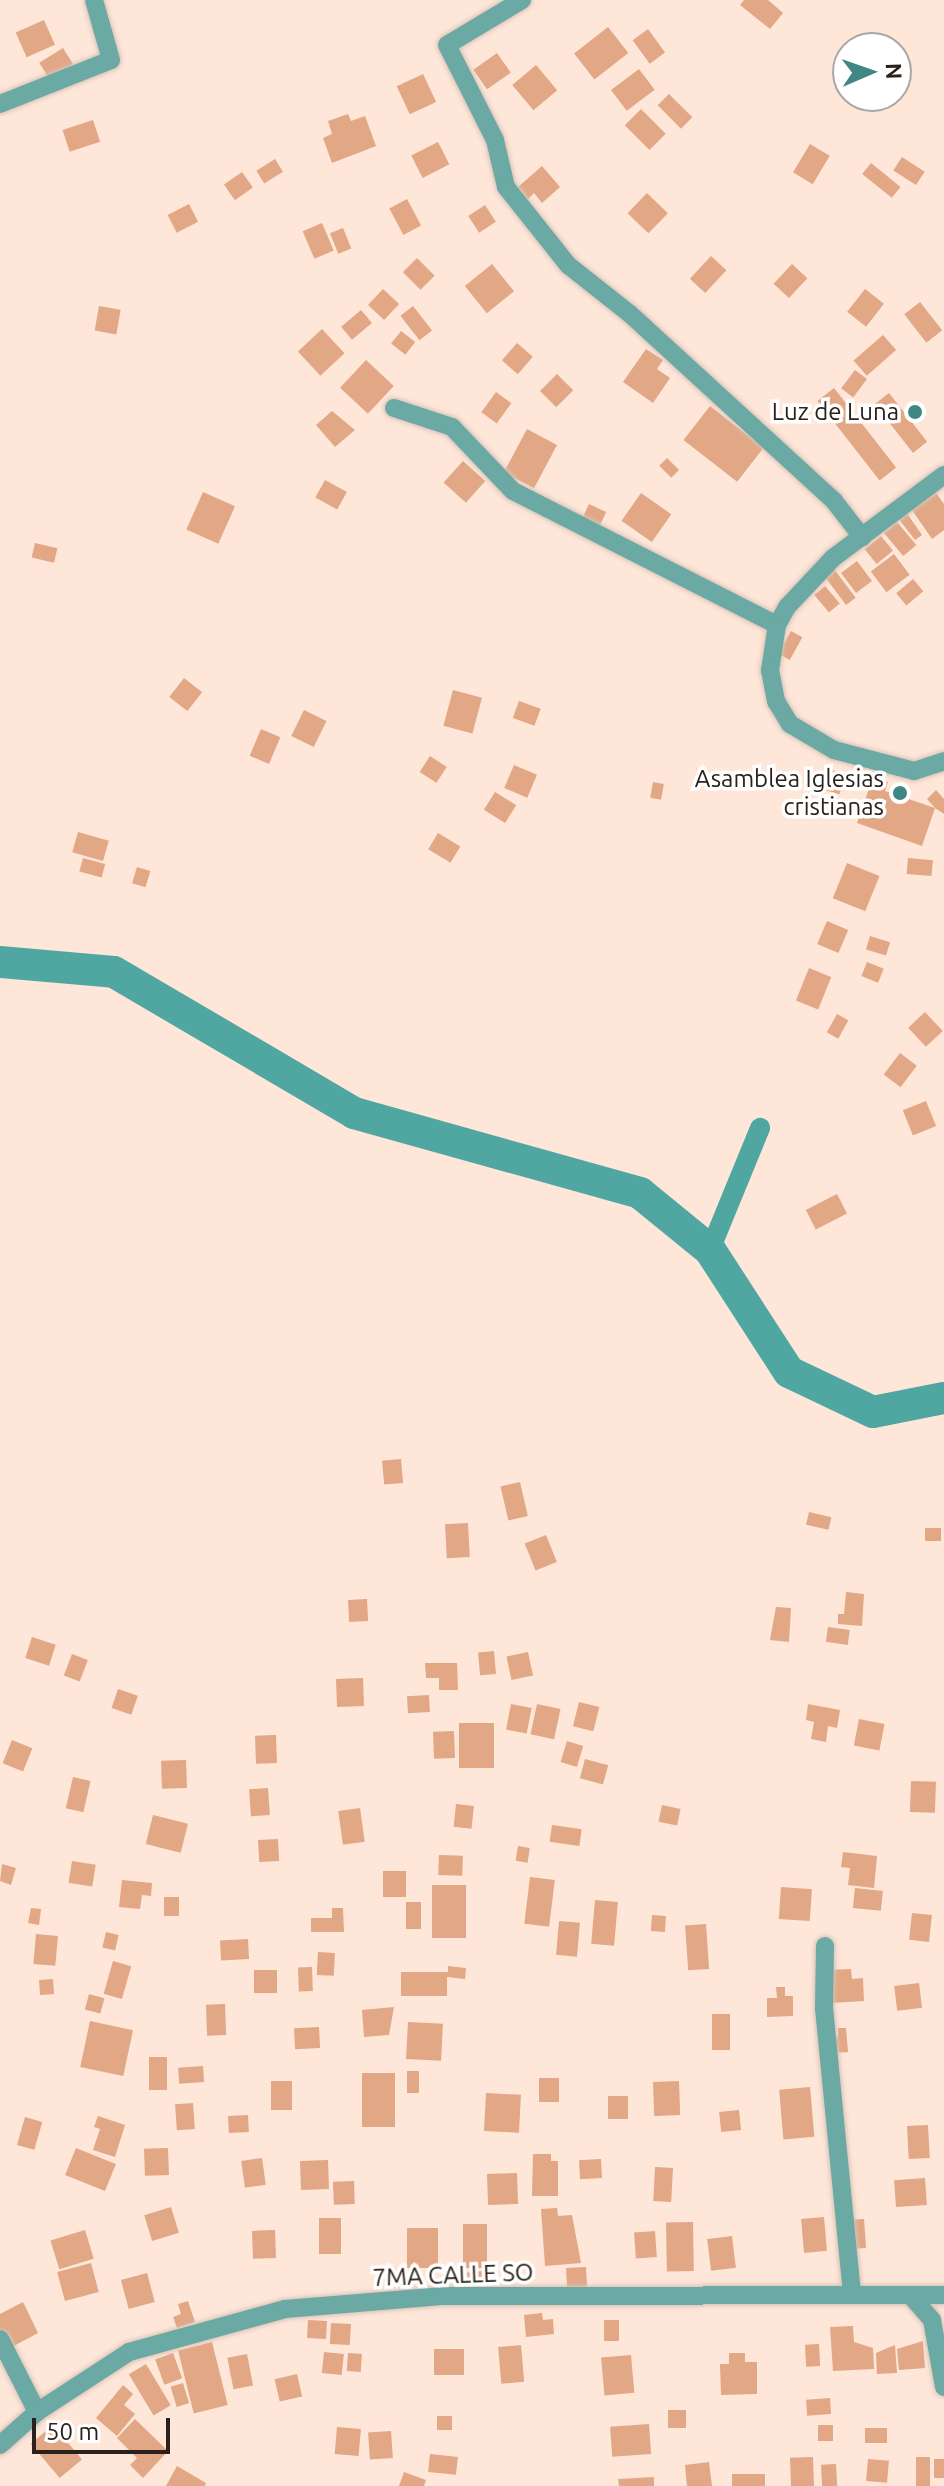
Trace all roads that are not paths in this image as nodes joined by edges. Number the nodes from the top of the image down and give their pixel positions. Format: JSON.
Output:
{"nodes":[{"id":1,"x":94,"y":0,"type":"edge"},
{"id":2,"x":522,"y":0,"type":"edge"},
{"id":3,"x":0,"y":104,"type":"edge"},
{"id":4,"x":394,"y":408,"type":"dead end"},
{"id":5,"x":944,"y":475,"type":"edge"},
{"id":6,"x":862,"y":537,"type":"junction"},
{"id":7,"x":777,"y":625,"type":"junction"},
{"id":8,"x":944,"y":761,"type":"edge"},
{"id":9,"x":825,"y":1946,"type":"dead end"},
{"id":10,"x":852,"y":2295,"type":"junction"},
{"id":11,"x":944,"y":2295,"type":"edge"},
{"id":12,"x":912,"y":2297,"type":"junction"},
{"id":13,"x":0,"y":2339,"type":"edge"},
{"id":14,"x":944,"y":2387,"type":"edge"},
{"id":15,"x":37,"y":2412,"type":"junction"},
{"id":16,"x":0,"y":2445,"type":"edge"}],
"edges":[{"from":1,"to":3,"type":"street"},
{"from":2,"to":6,"type":"street"},
{"from":4,"to":7,"type":"street"},
{"from":5,"to":6,"type":"street"},
{"from":6,"to":7,"type":"street"},
{"from":7,"to":8,"type":"street"},
{"from":9,"to":10,"type":"street"},
{"from":10,"to":12,"type":"street","name":"7MA CALLE SO"},
{"from":10,"to":15,"type":"street","name":"7MA CALLE SO"},
{"from":11,"to":12,"type":"street","name":"7MA CALLE SO"},
{"from":12,"to":14,"type":"street"},
{"from":13,"to":15,"type":"street"},
{"from":15,"to":16,"type":"street","name":"7MA CALLE SO"}]}
